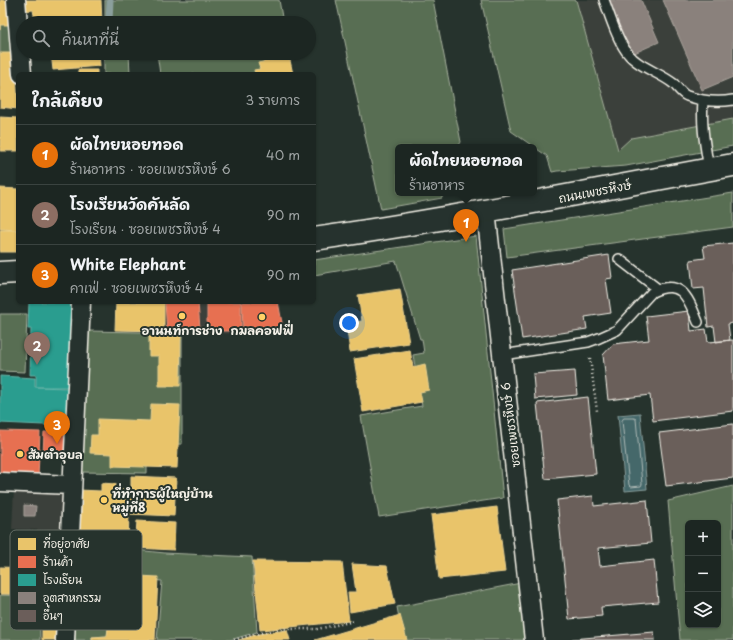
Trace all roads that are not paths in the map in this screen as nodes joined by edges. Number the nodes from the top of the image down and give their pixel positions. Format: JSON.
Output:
{"nodes":[{"id":1,"x":16,"y":0,"type":"edge"},
{"id":2,"x":604,"y":0,"type":"edge"},
{"id":3,"x":17,"y":16,"type":"edge"},
{"id":4,"x":21,"y":60,"type":"edge"},
{"id":5,"x":22,"y":72,"type":"edge"},
{"id":6,"x":733,"y":100,"type":"edge"},
{"id":7,"x":703,"y":101,"type":"junction"},
{"id":8,"x":733,"y":165,"type":"edge"},
{"id":9,"x":709,"y":169,"type":"junction"},
{"id":10,"x":486,"y":211,"type":"junction"},
{"id":11,"x":316,"y":239,"type":"edge"},
{"id":12,"x":619,"y":259,"type":"dead end"},
{"id":13,"x":16,"y":272,"type":"edge"},
{"id":14,"x":0,"y":273,"type":"edge"},
{"id":15,"x":658,"y":289,"type":"junction"},
{"id":16,"x":81,"y":304,"type":"edge"},
{"id":17,"x":698,"y":322,"type":"dead end"},
{"id":18,"x":502,"y":355,"type":"junction"},
{"id":19,"x":0,"y":482,"type":"edge"},
{"id":20,"x":72,"y":485,"type":"junction"},
{"id":21,"x":70,"y":530,"type":"edge"},
{"id":22,"x":65,"y":630,"type":"edge"},
{"id":23,"x":65,"y":640,"type":"edge"},
{"id":24,"x":534,"y":640,"type":"edge"}],
"edges":[{"from":1,"to":3,"type":"street"},
{"from":2,"to":7,"type":"lane"},
{"from":4,"to":5,"type":"street"},
{"from":6,"to":7,"type":"lane"},
{"from":7,"to":9,"type":"lane"},
{"from":8,"to":9,"type":"main road","name":"ถนนเพชรหึงษ์"},
{"from":9,"to":10,"type":"main road","name":"ถนนเพชรหึงษ์"},
{"from":10,"to":11,"type":"main road","name":"ถนนเพชรหึงษ์"},
{"from":10,"to":18,"type":"street","name":"ซอยเพชรหึงษ์ 6"},
{"from":12,"to":15,"type":"lane"},
{"from":13,"to":14,"type":"main road"},
{"from":15,"to":17,"type":"lane"},
{"from":15,"to":18,"type":"lane"},
{"from":16,"to":20,"type":"street"},
{"from":18,"to":24,"type":"street","name":"ซอยเพชรหึงษ์ 6"},
{"from":19,"to":20,"type":"street"},
{"from":20,"to":21,"type":"street"},
{"from":22,"to":23,"type":"street"}]}
